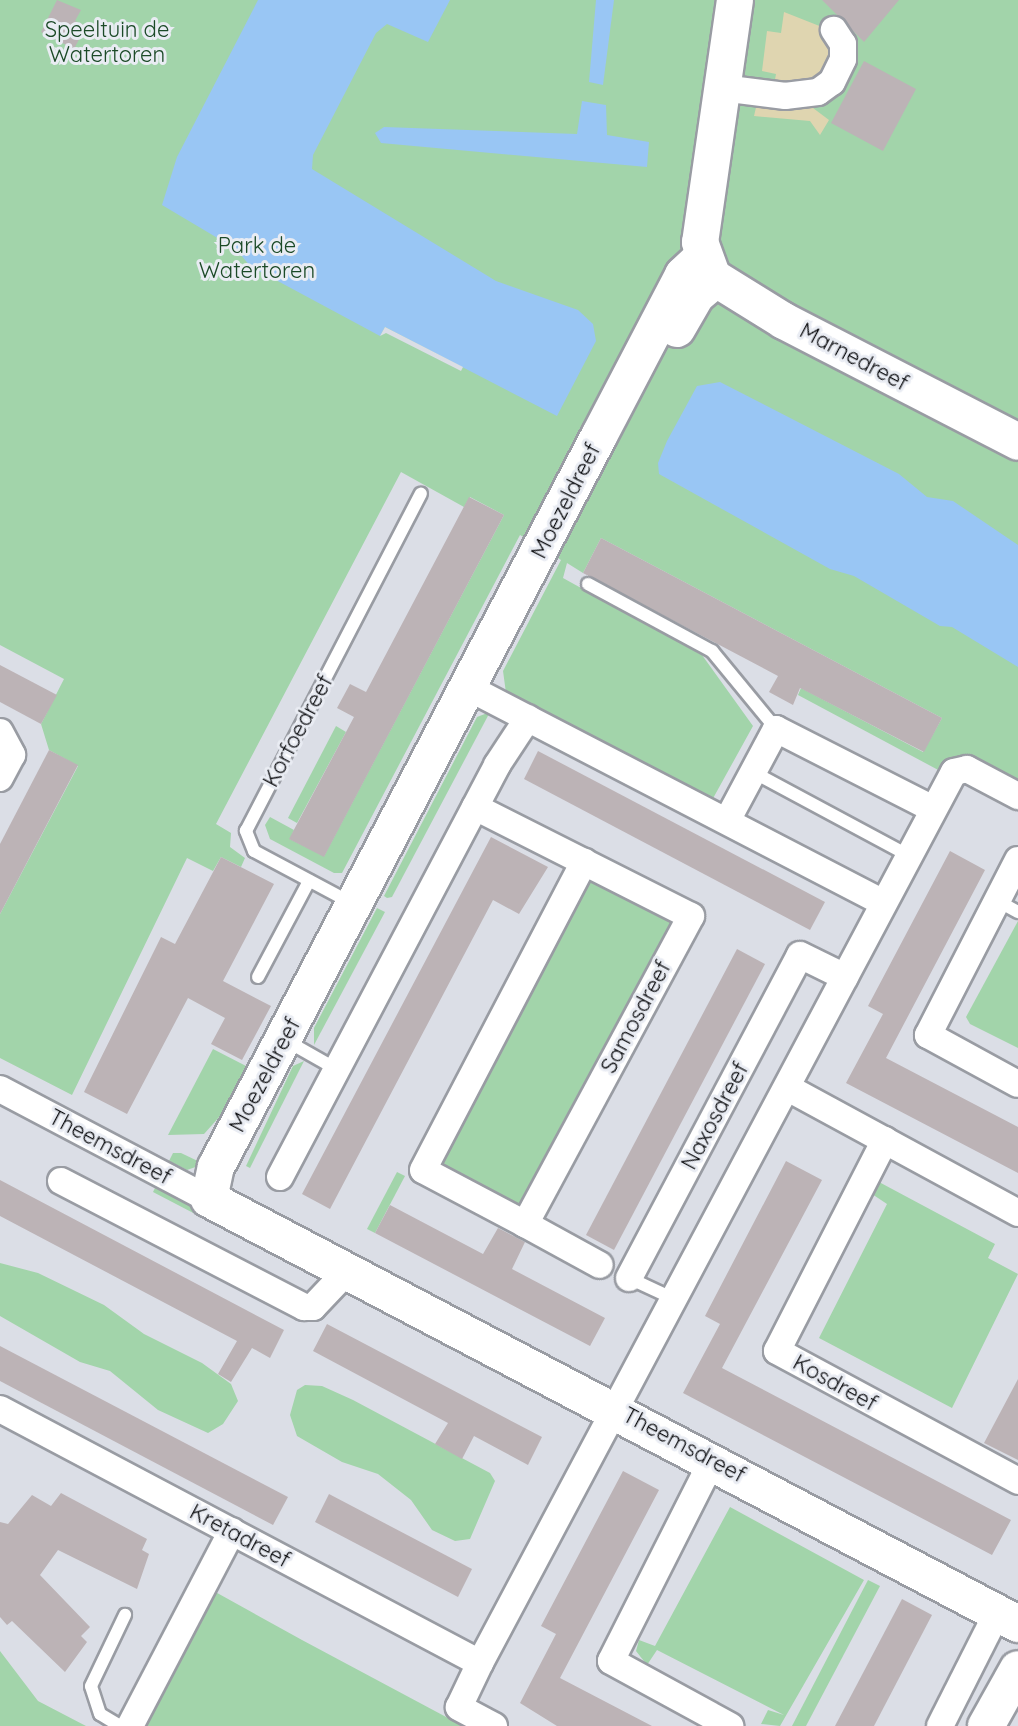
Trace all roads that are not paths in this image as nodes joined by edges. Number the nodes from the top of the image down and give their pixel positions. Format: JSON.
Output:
{"nodes":[{"id":1,"x":735,"y":0,"type":"edge"},
{"id":2,"x":834,"y":30,"type":"dead end"},
{"id":3,"x":722,"y":88,"type":"junction"},
{"id":4,"x":708,"y":269,"type":"junction"},
{"id":5,"x":1018,"y":442,"type":"edge"},
{"id":6,"x":421,"y":494,"type":"dead end"},
{"id":7,"x":588,"y":584,"type":"dead end"},
{"id":8,"x":477,"y":692,"type":"junction"},
{"id":9,"x":528,"y":718,"type":"junction"},
{"id":10,"x":776,"y":729,"type":"junction"},
{"id":11,"x":5,"y":739,"type":"edge"},
{"id":12,"x":753,"y":772,"type":"junction"},
{"id":13,"x":0,"y":778,"type":"edge"},
{"id":14,"x":1018,"y":796,"type":"edge"},
{"id":15,"x":475,"y":807,"type":"junction"},
{"id":16,"x":933,"y":809,"type":"junction"},
{"id":17,"x":728,"y":819,"type":"junction"},
{"id":18,"x":908,"y":855,"type":"junction"},
{"id":19,"x":1018,"y":860,"type":"edge"},
{"id":20,"x":584,"y":862,"type":"junction"},
{"id":21,"x":309,"y":881,"type":"junction"},
{"id":22,"x":883,"y":903,"type":"junction"},
{"id":23,"x":356,"y":906,"type":"junction"},
{"id":24,"x":1007,"y":906,"type":"edge"},
{"id":25,"x":258,"y":977,"type":"dead end"},
{"id":26,"x":845,"y":977,"type":"junction"},
{"id":27,"x":291,"y":1044,"type":"junction"},
{"id":28,"x":338,"y":1070,"type":"junction"},
{"id":29,"x":1018,"y":1084,"type":"edge"},
{"id":30,"x":788,"y":1088,"type":"junction"},
{"id":31,"x":1,"y":1093,"type":"edge"},
{"id":32,"x":885,"y":1140,"type":"junction"},
{"id":33,"x":280,"y":1177,"type":"dead end"},
{"id":34,"x":61,"y":1181,"type":"dead end"},
{"id":35,"x":209,"y":1199,"type":"junction"},
{"id":36,"x":1018,"y":1213,"type":"edge"},
{"id":37,"x":525,"y":1224,"type":"junction"},
{"id":38,"x":600,"y":1265,"type":"dead end"},
{"id":39,"x":349,"y":1269,"type":"junction"},
{"id":40,"x":629,"y":1278,"type":"joint"},
{"id":41,"x":674,"y":1299,"type":"junction"},
{"id":42,"x":0,"y":1409,"type":"edge"},
{"id":43,"x":616,"y":1409,"type":"junction"},
{"id":44,"x":712,"y":1461,"type":"junction"},
{"id":45,"x":1018,"y":1481,"type":"edge"},
{"id":46,"x":232,"y":1531,"type":"junction"},
{"id":47,"x":125,"y":1615,"type":"dead end"},
{"id":48,"x":1008,"y":1619,"type":"edge"},
{"id":49,"x":480,"y":1663,"type":"junction"},
{"id":50,"x":1018,"y":1669,"type":"edge"},
{"id":51,"x":120,"y":1726,"type":"edge"},
{"id":52,"x":130,"y":1726,"type":"edge"},
{"id":53,"x":494,"y":1726,"type":"edge"},
{"id":54,"x":730,"y":1726,"type":"edge"},
{"id":55,"x":940,"y":1726,"type":"edge"},
{"id":56,"x":986,"y":1726,"type":"edge"}],
"edges":[{"from":1,"to":3,"type":"street"},
{"from":2,"to":3,"type":"street"},
{"from":3,"to":4,"type":"street"},
{"from":4,"to":5,"type":"street","name":"Marnedreef"},
{"from":4,"to":8,"type":"street","name":"Moezeldreef"},
{"from":6,"to":21,"type":"lane","name":"Korfoedreef"},
{"from":7,"to":10,"type":"lane"},
{"from":8,"to":9,"type":"street"},
{"from":8,"to":23,"type":"street","name":"Moezeldreef"},
{"from":9,"to":15,"type":"street"},
{"from":9,"to":17,"type":"street"},
{"from":10,"to":12,"type":"street"},
{"from":10,"to":16,"type":"street"},
{"from":11,"to":13,"type":"street"},
{"from":12,"to":17,"type":"street"},
{"from":12,"to":18,"type":"lane"},
{"from":14,"to":16,"type":"street"},
{"from":15,"to":20,"type":"street","name":"Samosdreef"},
{"from":15,"to":28,"type":"street"},
{"from":16,"to":18,"type":"street"},
{"from":17,"to":22,"type":"street"},
{"from":18,"to":22,"type":"street"},
{"from":19,"to":24,"type":"street"},
{"from":20,"to":37,"type":"street"},
{"from":20,"to":37,"type":"street","name":"Samosdreef"},
{"from":21,"to":23,"type":"lane","name":"Korfoedreef"},
{"from":21,"to":25,"type":"lane"},
{"from":22,"to":26,"type":"street"},
{"from":23,"to":27,"type":"street","name":"Moezeldreef"},
{"from":24,"to":29,"type":"street"},
{"from":26,"to":30,"type":"street"},
{"from":26,"to":40,"type":"street","name":"Naxosdreef"},
{"from":27,"to":28,"type":"lane"},
{"from":27,"to":35,"type":"street","name":"Moezeldreef"},
{"from":28,"to":33,"type":"street"},
{"from":30,"to":32,"type":"street"},
{"from":30,"to":41,"type":"street"},
{"from":31,"to":35,"type":"street","name":"Theemsdreef"},
{"from":32,"to":36,"type":"street"},
{"from":32,"to":45,"type":"street","name":"Kosdreef"},
{"from":34,"to":39,"type":"street"},
{"from":35,"to":39,"type":"street","name":"Theemsdreef"},
{"from":37,"to":38,"type":"street"},
{"from":39,"to":43,"type":"street","name":"Theemsdreef"},
{"from":40,"to":41,"type":"lane","name":"Naxosdreef"},
{"from":41,"to":43,"type":"street"},
{"from":42,"to":46,"type":"street","name":"Kretadreef"},
{"from":43,"to":44,"type":"street","name":"Theemsdreef"},
{"from":43,"to":49,"type":"street"},
{"from":44,"to":48,"type":"street","name":"Theemsdreef"},
{"from":44,"to":54,"type":"street"},
{"from":46,"to":49,"type":"street","name":"Kretadreef"},
{"from":46,"to":52,"type":"street"},
{"from":47,"to":51,"type":"lane"},
{"from":48,"to":55,"type":"street"},
{"from":49,"to":53,"type":"street"},
{"from":50,"to":56,"type":"street"}]}
